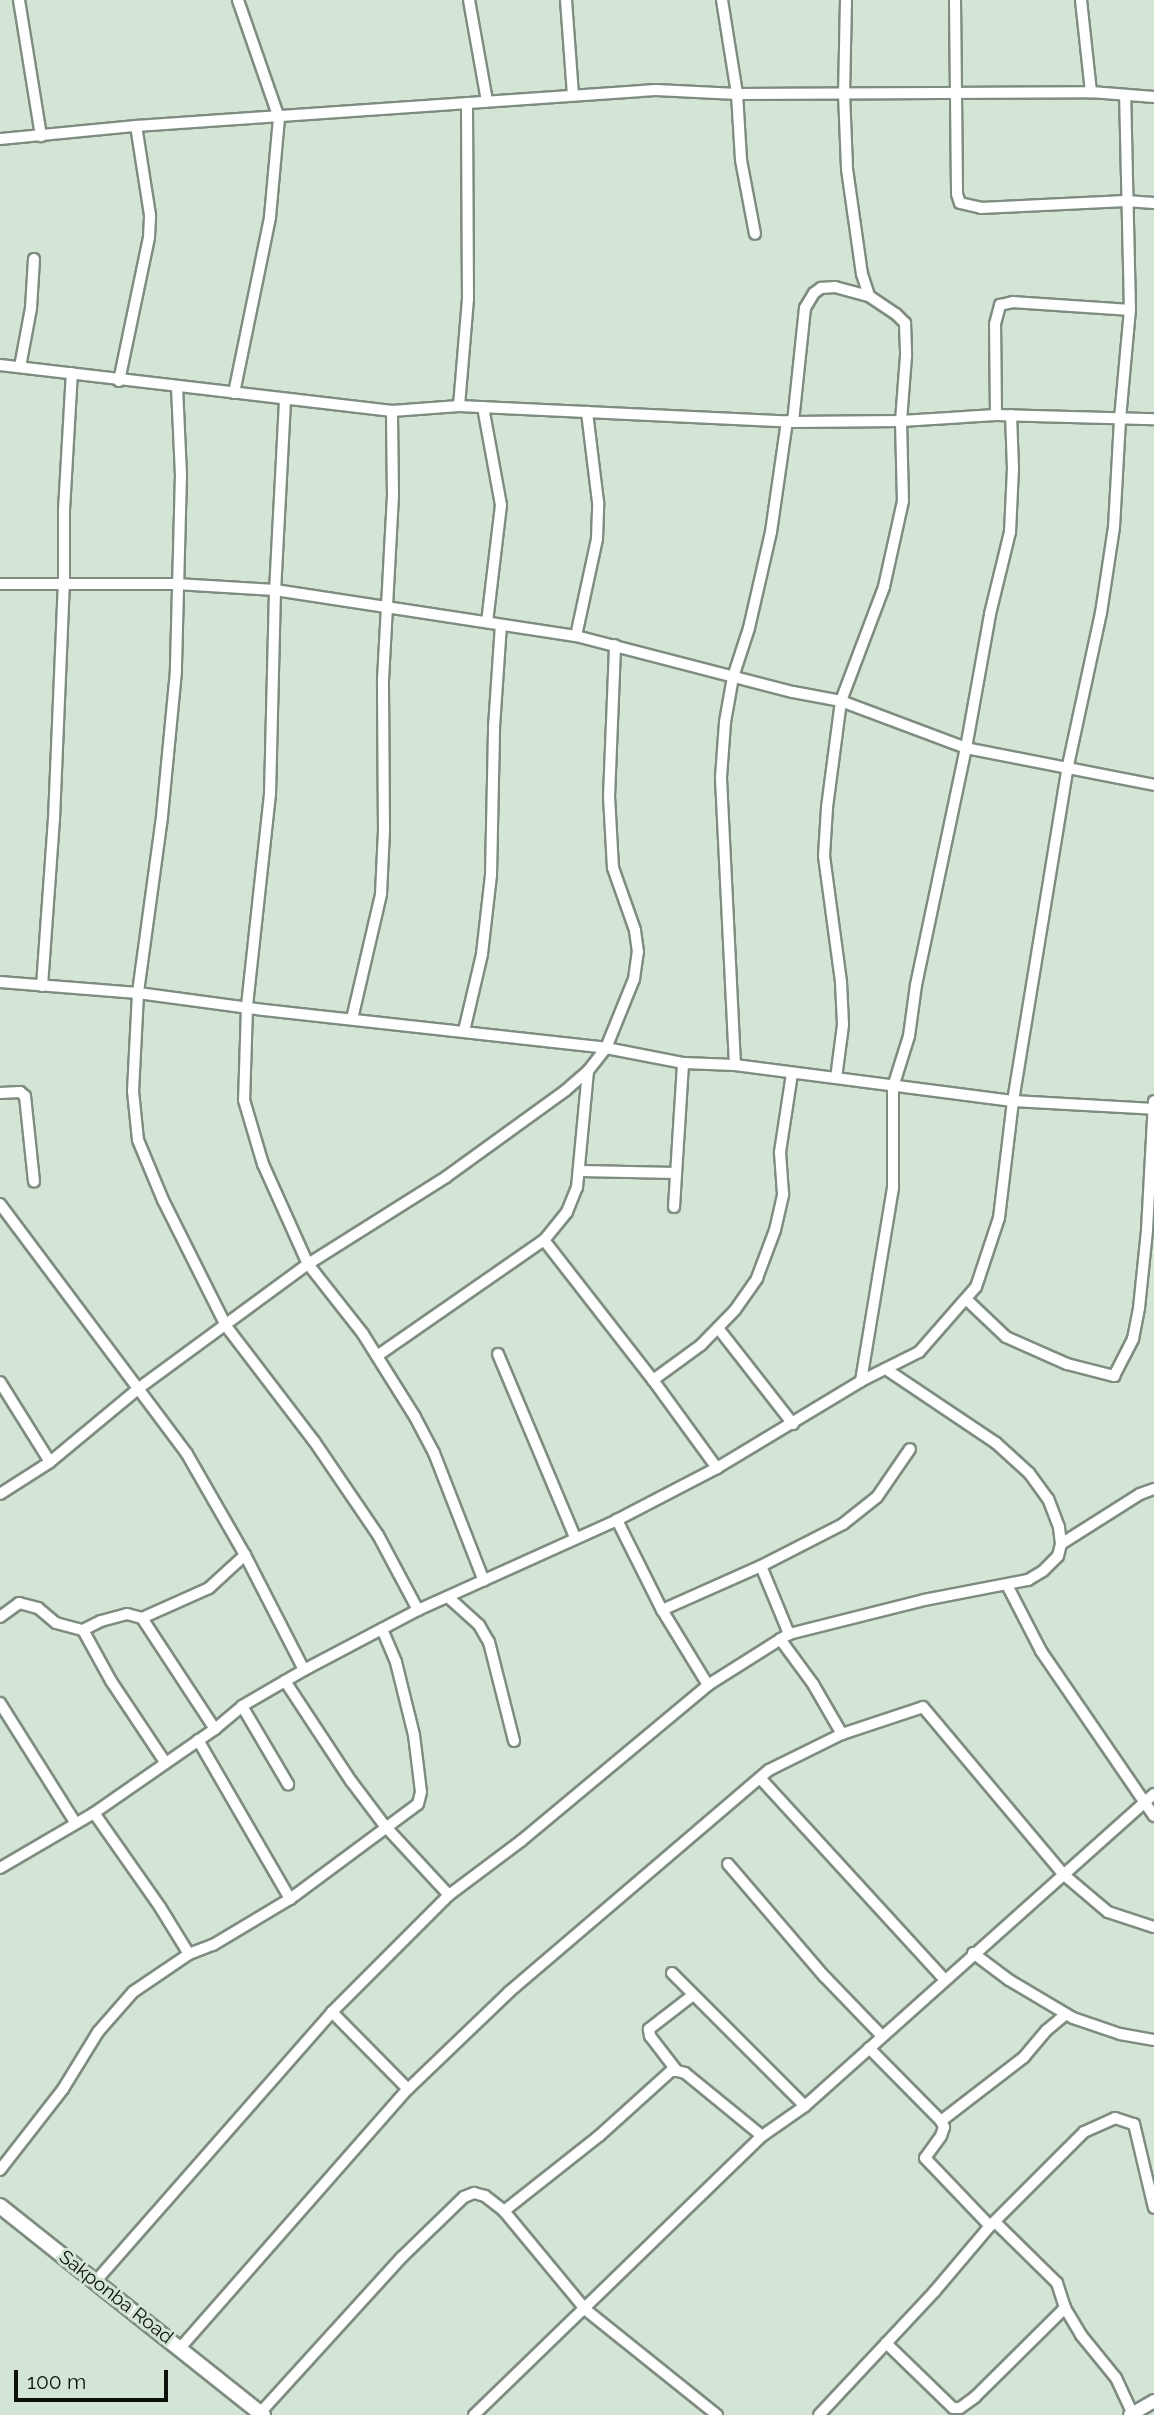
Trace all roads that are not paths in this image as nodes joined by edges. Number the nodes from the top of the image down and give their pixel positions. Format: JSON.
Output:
{"nodes":[{"id":1,"x":19,"y":0,"type":"edge"},
{"id":2,"x":238,"y":0,"type":"edge"},
{"id":3,"x":469,"y":0,"type":"edge"},
{"id":4,"x":566,"y":0,"type":"edge"},
{"id":5,"x":722,"y":0,"type":"edge"},
{"id":6,"x":846,"y":0,"type":"edge"},
{"id":7,"x":954,"y":0,"type":"edge"},
{"id":8,"x":1081,"y":0,"type":"edge"},
{"id":9,"x":1091,"y":92,"type":"junction"},
{"id":10,"x":844,"y":93,"type":"junction"},
{"id":11,"x":955,"y":93,"type":"junction"},
{"id":12,"x":737,"y":94,"type":"junction"},
{"id":13,"x":573,"y":95,"type":"junction"},
{"id":14,"x":1125,"y":95,"type":"junction"},
{"id":15,"x":1154,"y":97,"type":"edge"},
{"id":16,"x":487,"y":101,"type":"junction"},
{"id":17,"x":467,"y":103,"type":"junction"},
{"id":18,"x":279,"y":118,"type":"junction"},
{"id":19,"x":136,"y":126,"type":"junction"},
{"id":20,"x":41,"y":136,"type":"junction"},
{"id":21,"x":0,"y":139,"type":"edge"},
{"id":22,"x":1126,"y":201,"type":"junction"},
{"id":23,"x":1154,"y":203,"type":"edge"},
{"id":24,"x":755,"y":234,"type":"dead end"},
{"id":25,"x":34,"y":259,"type":"dead end"},
{"id":26,"x":869,"y":296,"type":"junction"},
{"id":27,"x":1130,"y":310,"type":"junction"},
{"id":28,"x":0,"y":365,"type":"edge"},
{"id":29,"x":20,"y":367,"type":"junction"},
{"id":30,"x":72,"y":373,"type":"junction"},
{"id":31,"x":118,"y":381,"type":"junction"},
{"id":32,"x":177,"y":387,"type":"junction"},
{"id":33,"x":234,"y":393,"type":"junction"},
{"id":34,"x":285,"y":401,"type":"junction"},
{"id":35,"x":459,"y":406,"type":"junction"},
{"id":36,"x":483,"y":407,"type":"junction"},
{"id":37,"x":392,"y":411,"type":"junction"},
{"id":38,"x":587,"y":412,"type":"junction"},
{"id":39,"x":996,"y":415,"type":"junction"},
{"id":40,"x":1011,"y":415,"type":"junction"},
{"id":41,"x":1120,"y":419,"type":"junction"},
{"id":42,"x":1154,"y":419,"type":"edge"},
{"id":43,"x":790,"y":421,"type":"junction"},
{"id":44,"x":901,"y":421,"type":"junction"},
{"id":45,"x":0,"y":584,"type":"edge"},
{"id":46,"x":176,"y":584,"type":"junction"},
{"id":47,"x":64,"y":585,"type":"junction"},
{"id":48,"x":275,"y":590,"type":"junction"},
{"id":49,"x":386,"y":607,"type":"junction"},
{"id":50,"x":487,"y":622,"type":"junction"},
{"id":51,"x":500,"y":625,"type":"junction"},
{"id":52,"x":576,"y":636,"type":"junction"},
{"id":53,"x":615,"y":645,"type":"junction"},
{"id":54,"x":733,"y":677,"type":"junction"},
{"id":55,"x":841,"y":701,"type":"junction"},
{"id":56,"x":967,"y":748,"type":"junction"},
{"id":57,"x":1067,"y":770,"type":"junction"},
{"id":58,"x":1154,"y":785,"type":"edge"},
{"id":59,"x":0,"y":982,"type":"edge"},
{"id":60,"x":42,"y":986,"type":"junction"},
{"id":61,"x":138,"y":993,"type":"junction"},
{"id":62,"x":247,"y":1007,"type":"junction"},
{"id":63,"x":352,"y":1019,"type":"junction"},
{"id":64,"x":464,"y":1031,"type":"junction"},
{"id":65,"x":606,"y":1048,"type":"junction"},
{"id":66,"x":683,"y":1063,"type":"junction"},
{"id":67,"x":735,"y":1065,"type":"junction"},
{"id":68,"x":588,"y":1071,"type":"junction"},
{"id":69,"x":792,"y":1074,"type":"junction"},
{"id":70,"x":836,"y":1078,"type":"junction"},
{"id":71,"x":893,"y":1087,"type":"junction"},
{"id":72,"x":0,"y":1093,"type":"edge"},
{"id":73,"x":1013,"y":1101,"type":"junction"},
{"id":74,"x":1154,"y":1106,"type":"edge"},
{"id":75,"x":581,"y":1171,"type":"junction"},
{"id":76,"x":676,"y":1173,"type":"junction"},
{"id":77,"x":34,"y":1182,"type":"dead end"},
{"id":78,"x":0,"y":1204,"type":"edge"},
{"id":79,"x":674,"y":1207,"type":"dead end"},
{"id":80,"x":544,"y":1240,"type":"junction"},
{"id":81,"x":308,"y":1264,"type":"junction"},
{"id":82,"x":965,"y":1299,"type":"junction"},
{"id":83,"x":226,"y":1326,"type":"junction"},
{"id":84,"x":718,"y":1328,"type":"junction"},
{"id":85,"x":498,"y":1354,"type":"dead end"},
{"id":86,"x":377,"y":1356,"type":"junction"},
{"id":87,"x":886,"y":1368,"type":"junction"},
{"id":88,"x":653,"y":1380,"type":"junction"},
{"id":89,"x":861,"y":1381,"type":"junction"},
{"id":90,"x":0,"y":1382,"type":"edge"},
{"id":91,"x":139,"y":1388,"type":"junction"},
{"id":92,"x":793,"y":1424,"type":"junction"},
{"id":93,"x":910,"y":1449,"type":"dead end"},
{"id":94,"x":50,"y":1462,"type":"junction"},
{"id":95,"x":717,"y":1468,"type":"junction"},
{"id":96,"x":1154,"y":1489,"type":"edge"},
{"id":97,"x":0,"y":1494,"type":"edge"},
{"id":98,"x":617,"y":1520,"type":"junction"},
{"id":99,"x":575,"y":1537,"type":"junction"},
{"id":100,"x":1061,"y":1544,"type":"junction"},
{"id":101,"x":245,"y":1555,"type":"junction"},
{"id":102,"x":761,"y":1566,"type":"junction"},
{"id":103,"x":484,"y":1581,"type":"junction"},
{"id":104,"x":1007,"y":1585,"type":"junction"},
{"id":105,"x":448,"y":1597,"type":"junction"},
{"id":106,"x":418,"y":1610,"type":"junction"},
{"id":107,"x":662,"y":1610,"type":"junction"},
{"id":108,"x":0,"y":1618,"type":"edge"},
{"id":109,"x":142,"y":1618,"type":"junction"},
{"id":110,"x":383,"y":1629,"type":"junction"},
{"id":111,"x":83,"y":1630,"type":"junction"},
{"id":112,"x":785,"y":1637,"type":"junction"},
{"id":113,"x":304,"y":1670,"type":"junction"},
{"id":114,"x":285,"y":1681,"type":"junction"},
{"id":115,"x":708,"y":1685,"type":"junction"},
{"id":116,"x":0,"y":1703,"type":"edge"},
{"id":117,"x":242,"y":1706,"type":"junction"},
{"id":118,"x":215,"y":1729,"type":"junction"},
{"id":119,"x":842,"y":1734,"type":"junction"},
{"id":120,"x":198,"y":1740,"type":"junction"},
{"id":121,"x":514,"y":1741,"type":"dead end"},
{"id":122,"x":165,"y":1762,"type":"junction"},
{"id":123,"x":760,"y":1778,"type":"junction"},
{"id":124,"x":288,"y":1784,"type":"dead end"},
{"id":125,"x":1154,"y":1794,"type":"edge"},
{"id":126,"x":1143,"y":1804,"type":"junction"},
{"id":127,"x":94,"y":1813,"type":"junction"},
{"id":128,"x":1154,"y":1816,"type":"edge"},
{"id":129,"x":75,"y":1822,"type":"junction"},
{"id":130,"x":386,"y":1826,"type":"junction"},
{"id":131,"x":728,"y":1864,"type":"dead end"},
{"id":132,"x":0,"y":1868,"type":"edge"},
{"id":133,"x":1063,"y":1874,"type":"junction"},
{"id":134,"x":449,"y":1895,"type":"junction"},
{"id":135,"x":290,"y":1899,"type":"junction"},
{"id":136,"x":1154,"y":1927,"type":"edge"},
{"id":137,"x":189,"y":1954,"type":"junction"},
{"id":138,"x":973,"y":1954,"type":"junction"},
{"id":139,"x":672,"y":1973,"type":"dead end"},
{"id":140,"x":944,"y":1979,"type":"junction"},
{"id":141,"x":693,"y":1996,"type":"junction"},
{"id":142,"x":332,"y":2012,"type":"junction"},
{"id":143,"x":1066,"y":2014,"type":"junction"},
{"id":144,"x":882,"y":2036,"type":"junction"},
{"id":145,"x":1154,"y":2040,"type":"edge"},
{"id":146,"x":869,"y":2048,"type":"junction"},
{"id":147,"x":677,"y":2071,"type":"junction"},
{"id":148,"x":408,"y":2089,"type":"junction"},
{"id":149,"x":805,"y":2106,"type":"junction"},
{"id":150,"x":941,"y":2121,"type":"junction"},
{"id":151,"x":762,"y":2136,"type":"junction"},
{"id":152,"x":0,"y":2170,"type":"edge"},
{"id":153,"x":0,"y":2206,"type":"edge"},
{"id":154,"x":1154,"y":2208,"type":"edge"},
{"id":155,"x":504,"y":2211,"type":"junction"},
{"id":156,"x":992,"y":2224,"type":"junction"},
{"id":157,"x":95,"y":2282,"type":"junction"},
{"id":158,"x":1065,"y":2308,"type":"junction"},
{"id":159,"x":586,"y":2310,"type":"junction"},
{"id":160,"x":886,"y":2343,"type":"junction"},
{"id":161,"x":181,"y":2347,"type":"junction"},
{"id":162,"x":1154,"y":2401,"type":"edge"},
{"id":163,"x":262,"y":2414,"type":"edge"},
{"id":164,"x":1131,"y":2414,"type":"edge"},
{"id":165,"x":474,"y":2415,"type":"edge"},
{"id":166,"x":717,"y":2415,"type":"edge"},
{"id":167,"x":819,"y":2415,"type":"edge"}],
"edges":[{"from":1,"to":20,"type":"street"},
{"from":2,"to":18,"type":"street"},
{"from":3,"to":16,"type":"street"},
{"from":4,"to":13,"type":"street"},
{"from":5,"to":12,"type":"street"},
{"from":6,"to":10,"type":"street"},
{"from":7,"to":11,"type":"street"},
{"from":8,"to":9,"type":"street"},
{"from":9,"to":11,"type":"street"},
{"from":9,"to":14,"type":"street"},
{"from":10,"to":11,"type":"street"},
{"from":10,"to":12,"type":"street"},
{"from":10,"to":26,"type":"street"},
{"from":11,"to":22,"type":"street"},
{"from":12,"to":13,"type":"street"},
{"from":12,"to":24,"type":"street"},
{"from":13,"to":16,"type":"street"},
{"from":14,"to":15,"type":"street"},
{"from":14,"to":22,"type":"street"},
{"from":16,"to":17,"type":"street"},
{"from":17,"to":18,"type":"street"},
{"from":17,"to":35,"type":"street"},
{"from":18,"to":19,"type":"street"},
{"from":18,"to":33,"type":"street"},
{"from":19,"to":20,"type":"street"},
{"from":19,"to":31,"type":"street"},
{"from":20,"to":21,"type":"street"},
{"from":22,"to":23,"type":"street"},
{"from":22,"to":27,"type":"street"},
{"from":25,"to":29,"type":"street"},
{"from":26,"to":43,"type":"street"},
{"from":26,"to":44,"type":"street"},
{"from":27,"to":39,"type":"street"},
{"from":27,"to":41,"type":"street"},
{"from":28,"to":29,"type":"street"},
{"from":29,"to":30,"type":"street"},
{"from":30,"to":31,"type":"street"},
{"from":30,"to":47,"type":"street"},
{"from":31,"to":32,"type":"street"},
{"from":32,"to":33,"type":"street"},
{"from":32,"to":46,"type":"street"},
{"from":33,"to":34,"type":"street"},
{"from":34,"to":37,"type":"street"},
{"from":34,"to":48,"type":"street"},
{"from":35,"to":36,"type":"street"},
{"from":35,"to":37,"type":"street"},
{"from":36,"to":38,"type":"street"},
{"from":36,"to":50,"type":"street"},
{"from":37,"to":49,"type":"street"},
{"from":38,"to":43,"type":"street"},
{"from":38,"to":52,"type":"street"},
{"from":39,"to":40,"type":"street"},
{"from":39,"to":44,"type":"street"},
{"from":40,"to":41,"type":"street"},
{"from":40,"to":56,"type":"street"},
{"from":41,"to":42,"type":"street"},
{"from":41,"to":57,"type":"street"},
{"from":43,"to":44,"type":"street"},
{"from":43,"to":54,"type":"street"},
{"from":44,"to":55,"type":"street"},
{"from":45,"to":47,"type":"street"},
{"from":46,"to":47,"type":"street"},
{"from":46,"to":48,"type":"street"},
{"from":46,"to":61,"type":"street"},
{"from":47,"to":60,"type":"street"},
{"from":48,"to":49,"type":"street"},
{"from":48,"to":62,"type":"street"},
{"from":49,"to":50,"type":"street"},
{"from":49,"to":63,"type":"street"},
{"from":50,"to":51,"type":"street"},
{"from":51,"to":52,"type":"street"},
{"from":51,"to":64,"type":"street"},
{"from":52,"to":53,"type":"street"},
{"from":53,"to":54,"type":"street"},
{"from":53,"to":65,"type":"street"},
{"from":54,"to":55,"type":"street"},
{"from":54,"to":67,"type":"street"},
{"from":55,"to":56,"type":"street"},
{"from":55,"to":70,"type":"street"},
{"from":56,"to":57,"type":"street"},
{"from":56,"to":71,"type":"street"},
{"from":57,"to":58,"type":"street"},
{"from":57,"to":73,"type":"street"},
{"from":59,"to":60,"type":"street"},
{"from":60,"to":61,"type":"street"},
{"from":61,"to":62,"type":"street"},
{"from":61,"to":83,"type":"street"},
{"from":62,"to":63,"type":"street"},
{"from":62,"to":81,"type":"street"},
{"from":63,"to":64,"type":"street"},
{"from":64,"to":65,"type":"street"},
{"from":65,"to":66,"type":"street"},
{"from":65,"to":68,"type":"street"},
{"from":66,"to":67,"type":"street"},
{"from":66,"to":76,"type":"street"},
{"from":67,"to":69,"type":"street"},
{"from":68,"to":75,"type":"street"},
{"from":68,"to":81,"type":"street"},
{"from":69,"to":70,"type":"street"},
{"from":69,"to":84,"type":"street"},
{"from":70,"to":71,"type":"street"},
{"from":71,"to":73,"type":"street"},
{"from":71,"to":89,"type":"street"},
{"from":72,"to":77,"type":"street"},
{"from":73,"to":74,"type":"street"},
{"from":73,"to":82,"type":"street"},
{"from":74,"to":82,"type":"street"},
{"from":75,"to":76,"type":"street"},
{"from":75,"to":80,"type":"street"},
{"from":76,"to":79,"type":"street"},
{"from":78,"to":91,"type":"street"},
{"from":80,"to":86,"type":"street"},
{"from":80,"to":88,"type":"street"},
{"from":81,"to":83,"type":"street"},
{"from":81,"to":86,"type":"street"},
{"from":82,"to":87,"type":"street"},
{"from":83,"to":91,"type":"street"},
{"from":83,"to":106,"type":"street"},
{"from":84,"to":88,"type":"street"},
{"from":84,"to":92,"type":"street"},
{"from":85,"to":99,"type":"street"},
{"from":86,"to":103,"type":"street"},
{"from":87,"to":89,"type":"street"},
{"from":87,"to":100,"type":"street"},
{"from":88,"to":95,"type":"street"},
{"from":89,"to":92,"type":"street"},
{"from":90,"to":94,"type":"street"},
{"from":91,"to":94,"type":"street"},
{"from":91,"to":101,"type":"street"},
{"from":92,"to":95,"type":"street"},
{"from":93,"to":102,"type":"street"},
{"from":94,"to":97,"type":"street"},
{"from":95,"to":98,"type":"street"},
{"from":96,"to":100,"type":"street"},
{"from":98,"to":99,"type":"street"},
{"from":98,"to":107,"type":"street"},
{"from":99,"to":103,"type":"street"},
{"from":100,"to":104,"type":"street"},
{"from":101,"to":109,"type":"street"},
{"from":101,"to":113,"type":"street"},
{"from":102,"to":107,"type":"street"},
{"from":102,"to":112,"type":"street"},
{"from":103,"to":105,"type":"street"},
{"from":104,"to":112,"type":"street"},
{"from":104,"to":126,"type":"street"},
{"from":105,"to":106,"type":"street"},
{"from":105,"to":121,"type":"street"},
{"from":106,"to":110,"type":"street"},
{"from":107,"to":115,"type":"street"},
{"from":108,"to":111,"type":"street"},
{"from":109,"to":111,"type":"street"},
{"from":109,"to":118,"type":"street"},
{"from":110,"to":113,"type":"street"},
{"from":110,"to":130,"type":"street"},
{"from":111,"to":122,"type":"street"},
{"from":112,"to":115,"type":"street"},
{"from":112,"to":119,"type":"street"},
{"from":113,"to":114,"type":"street"},
{"from":114,"to":117,"type":"street"},
{"from":114,"to":130,"type":"street"},
{"from":115,"to":134,"type":"street"},
{"from":116,"to":129,"type":"street"},
{"from":117,"to":118,"type":"street"},
{"from":117,"to":124,"type":"street"},
{"from":118,"to":120,"type":"street"},
{"from":119,"to":123,"type":"street"},
{"from":119,"to":133,"type":"street"},
{"from":120,"to":122,"type":"street"},
{"from":120,"to":135,"type":"street"},
{"from":122,"to":127,"type":"street"},
{"from":123,"to":140,"type":"street"},
{"from":123,"to":148,"type":"street"},
{"from":125,"to":126,"type":"street"},
{"from":126,"to":128,"type":"street"},
{"from":126,"to":133,"type":"street"},
{"from":127,"to":129,"type":"street"},
{"from":127,"to":137,"type":"street"},
{"from":129,"to":132,"type":"street"},
{"from":130,"to":134,"type":"street"},
{"from":130,"to":135,"type":"street"},
{"from":131,"to":144,"type":"street"},
{"from":133,"to":136,"type":"street"},
{"from":133,"to":138,"type":"street"},
{"from":134,"to":142,"type":"street"},
{"from":135,"to":137,"type":"street"},
{"from":137,"to":152,"type":"street"},
{"from":138,"to":140,"type":"street"},
{"from":138,"to":143,"type":"street"},
{"from":139,"to":141,"type":"street"},
{"from":140,"to":144,"type":"street"},
{"from":141,"to":147,"type":"street"},
{"from":141,"to":149,"type":"street"},
{"from":142,"to":148,"type":"street"},
{"from":142,"to":157,"type":"street"},
{"from":143,"to":145,"type":"street"},
{"from":143,"to":150,"type":"street"},
{"from":144,"to":146,"type":"street"},
{"from":146,"to":149,"type":"street"},
{"from":146,"to":150,"type":"street"},
{"from":147,"to":151,"type":"street"},
{"from":147,"to":155,"type":"street"},
{"from":148,"to":161,"type":"street"},
{"from":149,"to":151,"type":"street"},
{"from":150,"to":156,"type":"street"},
{"from":151,"to":159,"type":"street"},
{"from":153,"to":157,"type":"main road","name":"Sakponba Road"},
{"from":154,"to":156,"type":"street"},
{"from":155,"to":159,"type":"street"},
{"from":155,"to":163,"type":"street"},
{"from":156,"to":158,"type":"street"},
{"from":156,"to":160,"type":"street"},
{"from":157,"to":161,"type":"main road","name":"Sakponba Road"},
{"from":158,"to":160,"type":"street"},
{"from":158,"to":164,"type":"street"},
{"from":159,"to":165,"type":"street"},
{"from":159,"to":166,"type":"street"},
{"from":160,"to":167,"type":"street"},
{"from":161,"to":163,"type":"main road","name":"Sakponba Road"},
{"from":162,"to":164,"type":"street"}]}
